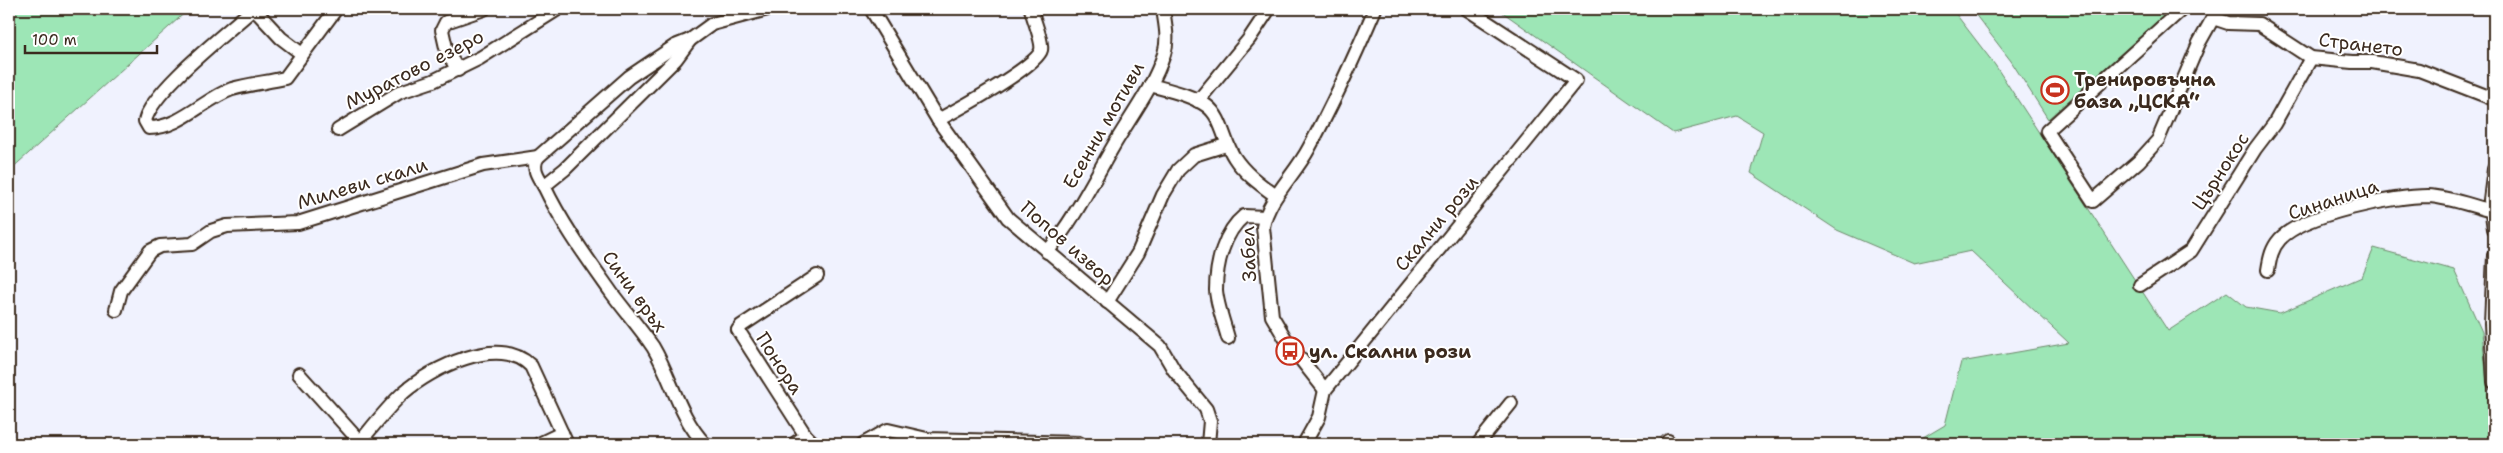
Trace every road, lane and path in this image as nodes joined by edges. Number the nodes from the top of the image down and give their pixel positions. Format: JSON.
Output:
{"nodes":[{"id":1,"x":254,"y":9,"type":"edge"},
{"id":2,"x":484,"y":9,"type":"edge"},
{"id":3,"x":558,"y":9,"type":"edge"},
{"id":4,"x":768,"y":9,"type":"edge"},
{"id":5,"x":871,"y":9,"type":"edge"},
{"id":6,"x":1031,"y":9,"type":"edge"},
{"id":7,"x":1162,"y":9,"type":"edge"},
{"id":8,"x":1269,"y":9,"type":"edge"},
{"id":9,"x":1375,"y":9,"type":"edge"},
{"id":10,"x":1468,"y":9,"type":"edge"},
{"id":11,"x":2182,"y":9,"type":"edge"},
{"id":12,"x":334,"y":10,"type":"edge"},
{"id":13,"x":2212,"y":13,"type":"edge"},
{"id":14,"x":690,"y":40,"type":"junction"},
{"id":15,"x":302,"y":54,"type":"junction"},
{"id":16,"x":2311,"y":58,"type":"junction"},
{"id":17,"x":458,"y":70,"type":"junction"},
{"id":18,"x":1150,"y":85,"type":"junction"},
{"id":19,"x":2494,"y":99,"type":"edge"},
{"id":20,"x":1198,"y":101,"type":"junction"},
{"id":21,"x":938,"y":120,"type":"junction"},
{"id":22,"x":338,"y":130,"type":"dead end"},
{"id":23,"x":1226,"y":145,"type":"junction"},
{"id":24,"x":538,"y":157,"type":"junction"},
{"id":25,"x":2494,"y":169,"type":"edge"},
{"id":26,"x":544,"y":186,"type":"junction"},
{"id":27,"x":1276,"y":196,"type":"junction"},
{"id":28,"x":2492,"y":210,"type":"junction"},
{"id":29,"x":1265,"y":217,"type":"junction"},
{"id":30,"x":2494,"y":229,"type":"edge"},
{"id":31,"x":1047,"y":252,"type":"junction"},
{"id":32,"x":2494,"y":255,"type":"edge"},
{"id":33,"x":2268,"y":270,"type":"dead end"},
{"id":34,"x":817,"y":276,"type":"dead end"},
{"id":35,"x":2140,"y":285,"type":"dead end"},
{"id":36,"x":1107,"y":302,"type":"junction"},
{"id":37,"x":116,"y":310,"type":"dead end"},
{"id":38,"x":1228,"y":338,"type":"dead end"},
{"id":39,"x":299,"y":374,"type":"dead end"},
{"id":40,"x":2494,"y":382,"type":"edge"},
{"id":41,"x":1325,"y":390,"type":"junction"},
{"id":42,"x":1511,"y":403,"type":"dead end"},
{"id":43,"x":565,"y":439,"type":"edge"},
{"id":44,"x":810,"y":440,"type":"edge"},
{"id":45,"x":361,"y":443,"type":"edge"},
{"id":46,"x":1079,"y":443,"type":"edge"},
{"id":47,"x":539,"y":444,"type":"edge"},
{"id":48,"x":705,"y":444,"type":"edge"},
{"id":49,"x":794,"y":444,"type":"edge"},
{"id":50,"x":863,"y":444,"type":"edge"},
{"id":51,"x":1208,"y":444,"type":"edge"},
{"id":52,"x":1304,"y":444,"type":"edge"},
{"id":53,"x":1478,"y":444,"type":"edge"}],
"edges":[{"from":1,"to":15,"type":"street"},
{"from":1,"to":15,"type":"street"},
{"from":2,"to":17,"type":"street"},
{"from":3,"to":17,"type":"street","name":"Муратово езеро"},
{"from":4,"to":14,"type":"street"},
{"from":5,"to":21,"type":"street","name":"Попов извор"},
{"from":6,"to":21,"type":"street"},
{"from":7,"to":18,"type":"street","name":"Есенни мотиви"},
{"from":8,"to":20,"type":"street"},
{"from":9,"to":27,"type":"street","name":"Забел"},
{"from":10,"to":41,"type":"street","name":"Скални рози"},
{"from":11,"to":13,"type":"street","name":"Странето"},
{"from":12,"to":15,"type":"street"},
{"from":13,"to":16,"type":"street","name":"Странето"},
{"from":14,"to":24,"type":"street"},
{"from":14,"to":26,"type":"street"},
{"from":16,"to":19,"type":"street","name":"Странето"},
{"from":16,"to":35,"type":"street","name":"Църнокос"},
{"from":17,"to":22,"type":"street","name":"Муратово езеро"},
{"from":18,"to":20,"type":"street"},
{"from":18,"to":31,"type":"street","name":"Есенни мотиви"},
{"from":20,"to":23,"type":"street"},
{"from":21,"to":31,"type":"street","name":"Попов извор"},
{"from":23,"to":27,"type":"street"},
{"from":23,"to":36,"type":"street"},
{"from":24,"to":26,"type":"street","name":"Сини връх"},
{"from":24,"to":37,"type":"street","name":"Милеви скали"},
{"from":25,"to":28,"type":"street"},
{"from":26,"to":48,"type":"street","name":"Сини връх"},
{"from":27,"to":29,"type":"street","name":"Забел"},
{"from":28,"to":30,"type":"street"},
{"from":28,"to":33,"type":"street","name":"Синаница"},
{"from":29,"to":38,"type":"street"},
{"from":29,"to":41,"type":"street","name":"Забел"},
{"from":31,"to":36,"type":"street","name":"Попов извор"},
{"from":32,"to":40,"type":"street"},
{"from":34,"to":44,"type":"street","name":"Понора"},
{"from":36,"to":51,"type":"street","name":"Попов извор"},
{"from":39,"to":45,"type":"street"},
{"from":41,"to":52,"type":"street"},
{"from":42,"to":53,"type":"street"},
{"from":43,"to":45,"type":"street"},
{"from":43,"to":47,"type":"street"},
{"from":44,"to":49,"type":"street"},
{"from":46,"to":50,"type":"street"}]}
